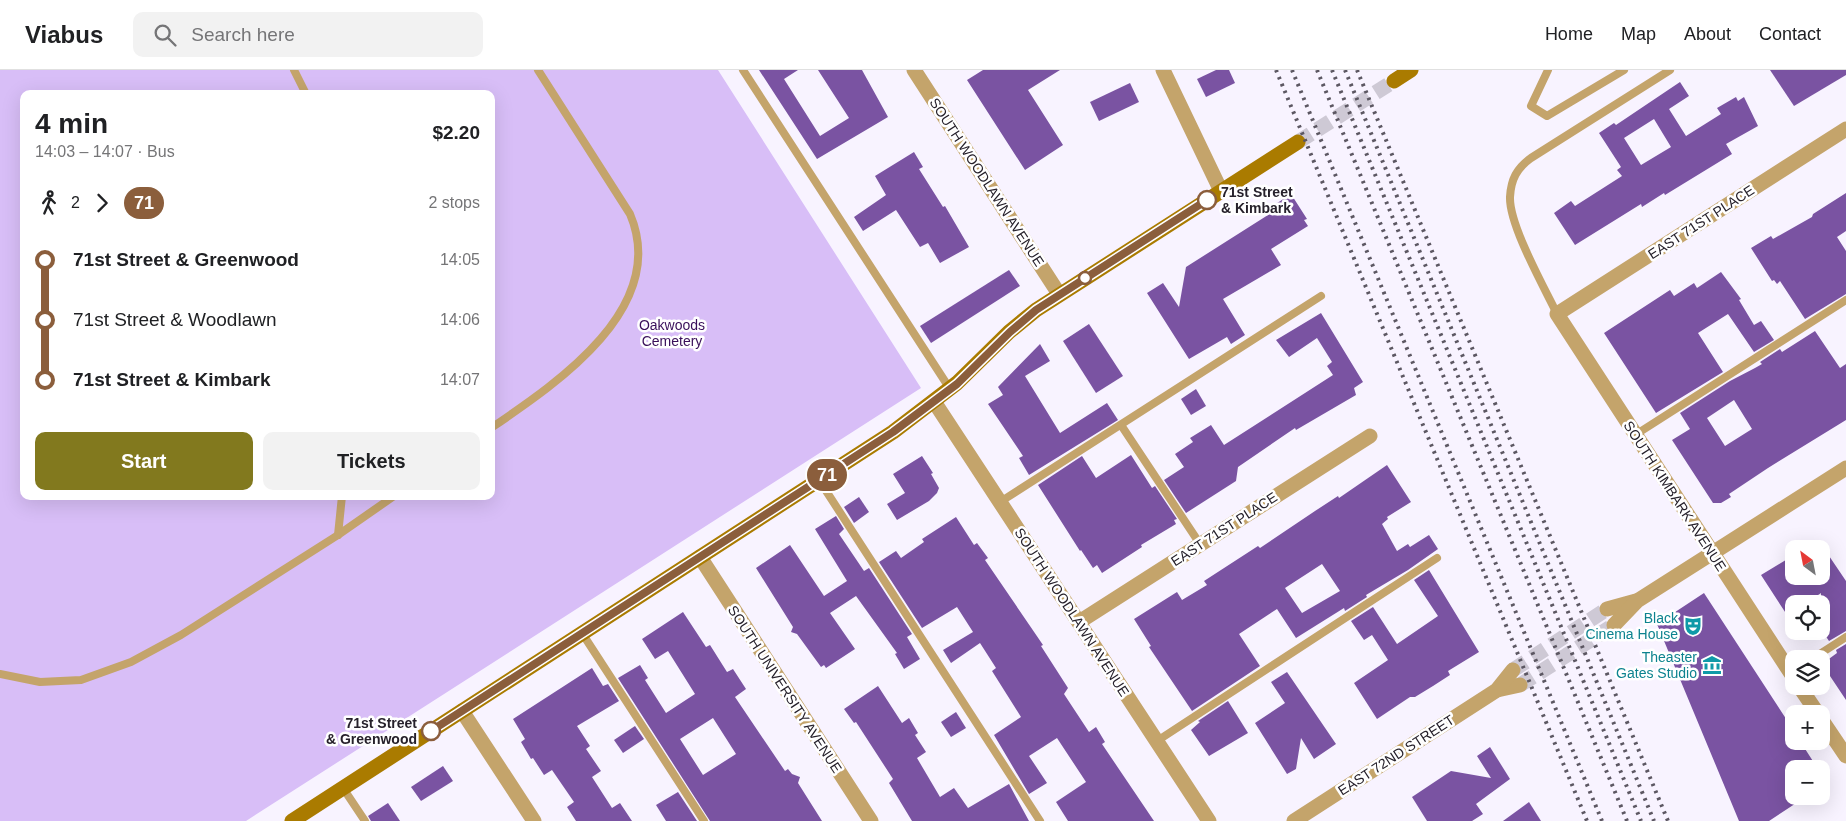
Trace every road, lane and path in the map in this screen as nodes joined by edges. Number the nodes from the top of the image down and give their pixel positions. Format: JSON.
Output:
{"nodes":[{"id":1,"x":294,"y":70,"type":"edge"},
{"id":2,"x":538,"y":70,"type":"edge"},
{"id":3,"x":743,"y":70,"type":"edge"},
{"id":4,"x":914,"y":70,"type":"edge"},
{"id":5,"x":1163,"y":70,"type":"edge"},
{"id":6,"x":1411,"y":70,"type":"edge"},
{"id":7,"x":1548,"y":70,"type":"edge"},
{"id":8,"x":1624,"y":70,"type":"edge"},
{"id":9,"x":1670,"y":70,"type":"edge"},
{"id":10,"x":1394,"y":81,"type":"tunnel mouth"},
{"id":11,"x":304,"y":90,"type":"edge"},
{"id":12,"x":1846,"y":129,"type":"edge"},
{"id":13,"x":1298,"y":142,"type":"tunnel mouth"},
{"id":14,"x":1221,"y":191,"type":"junction"},
{"id":15,"x":1059,"y":294,"type":"junction"},
{"id":16,"x":1321,"y":296,"type":"dead end"},
{"id":17,"x":1846,"y":300,"type":"edge"},
{"id":18,"x":1557,"y":314,"type":"junction"},
{"id":19,"x":950,"y":389,"type":"junction"},
{"id":20,"x":934,"y":402,"type":"junction"},
{"id":21,"x":1121,"y":424,"type":"junction"},
{"id":22,"x":495,"y":425,"type":"edge"},
{"id":23,"x":1370,"y":436,"type":"dead end"},
{"id":24,"x":1636,"y":436,"type":"junction"},
{"id":25,"x":1846,"y":468,"type":"edge"},
{"id":26,"x":819,"y":480,"type":"junction"},
{"id":27,"x":342,"y":500,"type":"edge"},
{"id":28,"x":388,"y":500,"type":"edge"},
{"id":29,"x":1000,"y":502,"type":"junction"},
{"id":30,"x":338,"y":535,"type":"junction"},
{"id":31,"x":1200,"y":544,"type":"junction"},
{"id":32,"x":1712,"y":553,"type":"junction"},
{"id":33,"x":700,"y":557,"type":"junction"},
{"id":34,"x":1437,"y":558,"type":"dead end"},
{"id":35,"x":1638,"y":601,"type":"junction"},
{"id":36,"x":1607,"y":609,"type":"tunnel mouth"},
{"id":37,"x":1079,"y":622,"type":"junction"},
{"id":38,"x":1614,"y":624,"type":"tunnel mouth"},
{"id":39,"x":582,"y":633,"type":"junction"},
{"id":40,"x":1846,"y":637,"type":"edge"},
{"id":41,"x":1826,"y":650,"type":"edge"},
{"id":42,"x":1785,"y":662,"type":"edge"},
{"id":43,"x":1513,"y":670,"type":"tunnel mouth"},
{"id":44,"x":0,"y":674,"type":"edge"},
{"id":45,"x":1520,"y":685,"type":"tunnel mouth"},
{"id":46,"x":1497,"y":690,"type":"junction"},
{"id":47,"x":462,"y":711,"type":"junction"},
{"id":48,"x":1830,"y":732,"type":"edge"},
{"id":49,"x":1157,"y":741,"type":"junction"},
{"id":50,"x":1846,"y":756,"type":"edge"},
{"id":51,"x":343,"y":788,"type":"junction"},
{"id":52,"x":292,"y":821,"type":"edge"},
{"id":53,"x":365,"y":821,"type":"edge"},
{"id":54,"x":534,"y":821,"type":"edge"},
{"id":55,"x":704,"y":821,"type":"edge"},
{"id":56,"x":871,"y":821,"type":"edge"},
{"id":57,"x":1040,"y":821,"type":"edge"},
{"id":58,"x":1209,"y":821,"type":"edge"},
{"id":59,"x":1294,"y":821,"type":"edge"}],
"edges":[{"from":1,"to":11,"type":"lane"},
{"from":2,"to":22,"type":"lane"},
{"from":3,"to":19,"type":"lane"},
{"from":4,"to":15,"type":"street","name":"SOUTH WOODLAWN AVENUE"},
{"from":5,"to":14,"type":"street"},
{"from":6,"to":10,"type":"main road"},
{"from":7,"to":8,"type":"lane"},
{"from":9,"to":18,"type":"lane"},
{"from":12,"to":18,"type":"street","name":"EAST 71ST PLACE"},
{"from":13,"to":14,"type":"main road"},
{"from":14,"to":15,"type":"main road"},
{"from":15,"to":19,"type":"main road"},
{"from":16,"to":21,"type":"lane"},
{"from":17,"to":24,"type":"lane"},
{"from":18,"to":24,"type":"street","name":"SOUTH KIMBARK AVENUE"},
{"from":19,"to":20,"type":"main road"},
{"from":20,"to":26,"type":"main road"},
{"from":20,"to":29,"type":"street","name":"SOUTH WOODLAWN AVENUE"},
{"from":21,"to":29,"type":"lane"},
{"from":21,"to":31,"type":"lane"},
{"from":23,"to":31,"type":"street","name":"EAST 71ST PLACE"},
{"from":24,"to":32,"type":"street","name":"SOUTH KIMBARK AVENUE"},
{"from":25,"to":32,"type":"street"},
{"from":26,"to":33,"type":"main road"},
{"from":26,"to":57,"type":"lane"},
{"from":27,"to":30,"type":"lane"},
{"from":28,"to":30,"type":"lane"},
{"from":29,"to":37,"type":"street","name":"SOUTH WOODLAWN AVENUE"},
{"from":30,"to":44,"type":"lane"},
{"from":31,"to":37,"type":"street","name":"EAST 71ST PLACE"},
{"from":32,"to":35,"type":"street"},
{"from":32,"to":42,"type":"street","name":"SOUTH KIMBARK AVENUE"},
{"from":33,"to":39,"type":"main road"},
{"from":33,"to":56,"type":"street","name":"SOUTH UNIVERSITY AVENUE"},
{"from":34,"to":49,"type":"lane"},
{"from":35,"to":36,"type":"street"},
{"from":35,"to":38,"type":"street"},
{"from":37,"to":49,"type":"street","name":"SOUTH WOODLAWN AVENUE"},
{"from":39,"to":47,"type":"main road"},
{"from":39,"to":55,"type":"lane"},
{"from":40,"to":41,"type":"lane"},
{"from":43,"to":46,"type":"street","name":"EAST 72ND STREET"},
{"from":45,"to":46,"type":"street","name":"EAST 72ND STREET"},
{"from":46,"to":59,"type":"street","name":"EAST 72ND STREET"},
{"from":47,"to":51,"type":"main road"},
{"from":47,"to":54,"type":"street"},
{"from":48,"to":50,"type":"street"},
{"from":49,"to":58,"type":"street","name":"SOUTH WOODLAWN AVENUE"},
{"from":51,"to":52,"type":"main road"},
{"from":51,"to":53,"type":"lane"}]}
